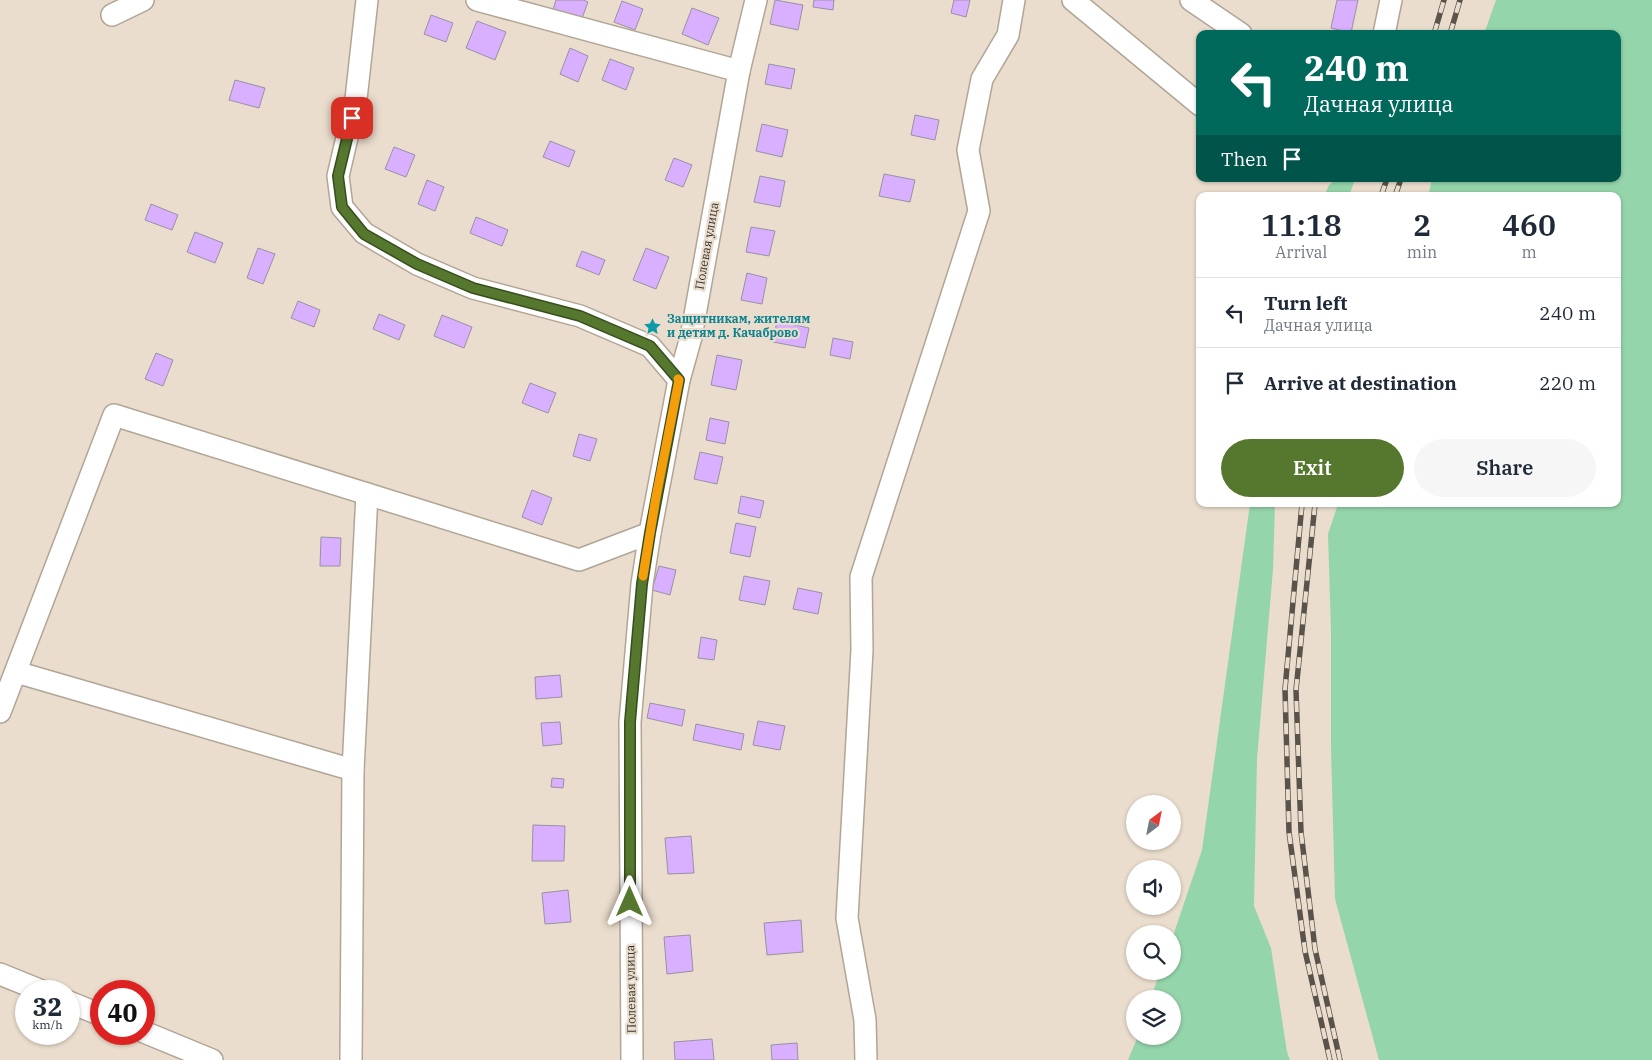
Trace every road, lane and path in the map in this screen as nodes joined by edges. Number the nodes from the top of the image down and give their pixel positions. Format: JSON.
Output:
{"nodes":[{"id":1,"x":143,"y":0,"type":"edge"},
{"id":2,"x":367,"y":0,"type":"edge"},
{"id":3,"x":478,"y":0,"type":"edge"},
{"id":4,"x":756,"y":0,"type":"edge"},
{"id":5,"x":1014,"y":0,"type":"edge"},
{"id":6,"x":1073,"y":0,"type":"edge"},
{"id":7,"x":1191,"y":0,"type":"edge"},
{"id":8,"x":1392,"y":0,"type":"edge"},
{"id":9,"x":112,"y":15,"type":"dead end"},
{"id":10,"x":1235,"y":30,"type":"edge"},
{"id":11,"x":1385,"y":30,"type":"edge"},
{"id":12,"x":739,"y":71,"type":"junction"},
{"id":13,"x":1196,"y":102,"type":"edge"},
{"id":14,"x":679,"y":380,"type":"junction"},
{"id":15,"x":368,"y":494,"type":"junction"},
{"id":16,"x":650,"y":533,"type":"junction"},
{"id":17,"x":16,"y":672,"type":"junction"},
{"id":18,"x":0,"y":712,"type":"edge"},
{"id":19,"x":353,"y":770,"type":"junction"},
{"id":20,"x":0,"y":974,"type":"edge"},
{"id":21,"x":15,"y":980,"type":"edge"},
{"id":22,"x":155,"y":1037,"type":"edge"},
{"id":23,"x":212,"y":1060,"type":"edge"},
{"id":24,"x":351,"y":1060,"type":"edge"},
{"id":25,"x":632,"y":1060,"type":"edge"},
{"id":26,"x":866,"y":1060,"type":"edge"}],
"edges":[{"from":1,"to":9,"type":"street"},
{"from":2,"to":14,"type":"street"},
{"from":3,"to":12,"type":"street"},
{"from":4,"to":12,"type":"street","name":"Полевая улица"},
{"from":5,"to":26,"type":"street"},
{"from":6,"to":13,"type":"street"},
{"from":7,"to":10,"type":"street"},
{"from":8,"to":11,"type":"street"},
{"from":12,"to":14,"type":"street","name":"Полевая улица"},
{"from":14,"to":16,"type":"street","name":"Полевая улица"},
{"from":15,"to":16,"type":"street"},
{"from":15,"to":17,"type":"street"},
{"from":15,"to":19,"type":"street"},
{"from":16,"to":25,"type":"street","name":"Полевая улица"},
{"from":17,"to":18,"type":"street"},
{"from":17,"to":19,"type":"street"},
{"from":19,"to":24,"type":"street"},
{"from":20,"to":21,"type":"street"},
{"from":22,"to":23,"type":"street"}]}
